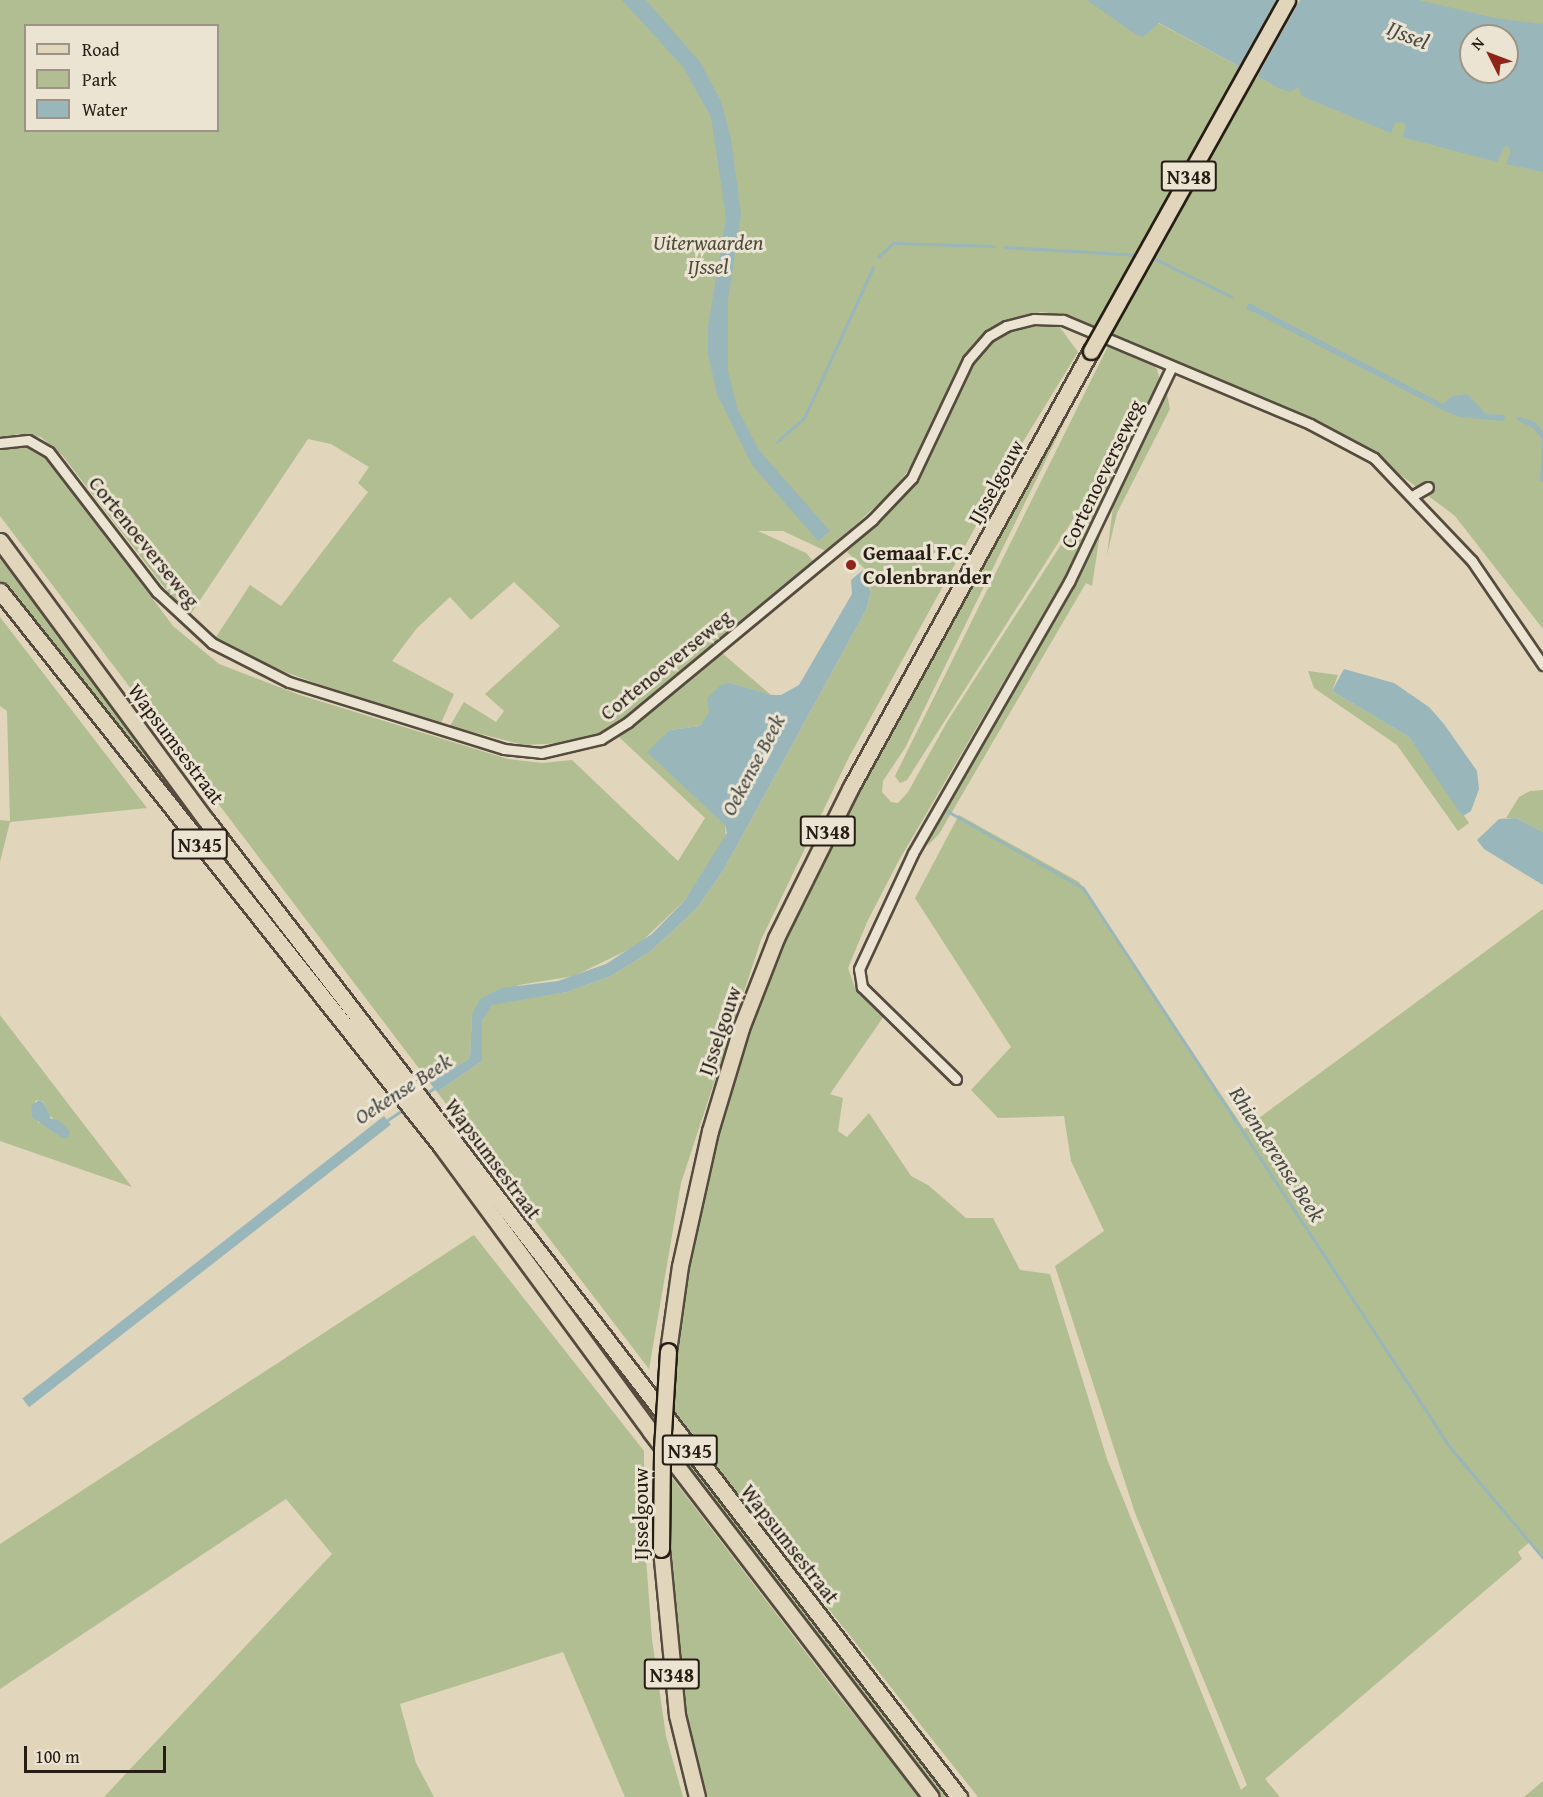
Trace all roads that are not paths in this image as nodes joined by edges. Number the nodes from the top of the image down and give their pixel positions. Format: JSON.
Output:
{"nodes":[{"id":1,"x":1287,"y":0,"type":"edge"},
{"id":2,"x":1172,"y":366,"type":"junction"},
{"id":3,"x":0,"y":443,"type":"edge"},
{"id":4,"x":1428,"y":487,"type":"dead end"},
{"id":5,"x":1413,"y":495,"type":"junction"},
{"id":6,"x":0,"y":542,"type":"edge"},
{"id":7,"x":0,"y":591,"type":"edge"},
{"id":8,"x":1543,"y":665,"type":"edge"},
{"id":9,"x":956,"y":1079,"type":"dead end"},
{"id":10,"x":407,"y":1092,"type":"junction"},
{"id":11,"x":418,"y":1106,"type":"junction"},
{"id":12,"x":697,"y":1797,"type":"edge"},
{"id":13,"x":931,"y":1797,"type":"edge"},
{"id":14,"x":959,"y":1797,"type":"edge"}],
"edges":[{"from":1,"to":12,"type":"main road","name":"IJsselgouw","number":"N348","bridge":true},
{"from":2,"to":3,"type":"street","name":"Cortenoeverseweg"},
{"from":2,"to":5,"type":"street","name":"Cortenoeverseweg"},
{"from":2,"to":9,"type":"street","name":"Cortenoeverseweg"},
{"from":4,"to":5,"type":"street"},
{"from":5,"to":8,"type":"street","name":"Cortenoeverseweg"},
{"from":6,"to":10,"type":"main road","name":"Wapsumsestraat","number":"N345"},
{"from":7,"to":10,"type":"main road","name":"Wapsumsestraat","number":"N345"},
{"from":10,"to":11,"type":"main road","name":"Wapsumsestraat","number":"N345"},
{"from":11,"to":13,"type":"main road","name":"Wapsumsestraat","number":"N345"},
{"from":11,"to":14,"type":"main road","name":"Wapsumsestraat","number":"N345"}]}
